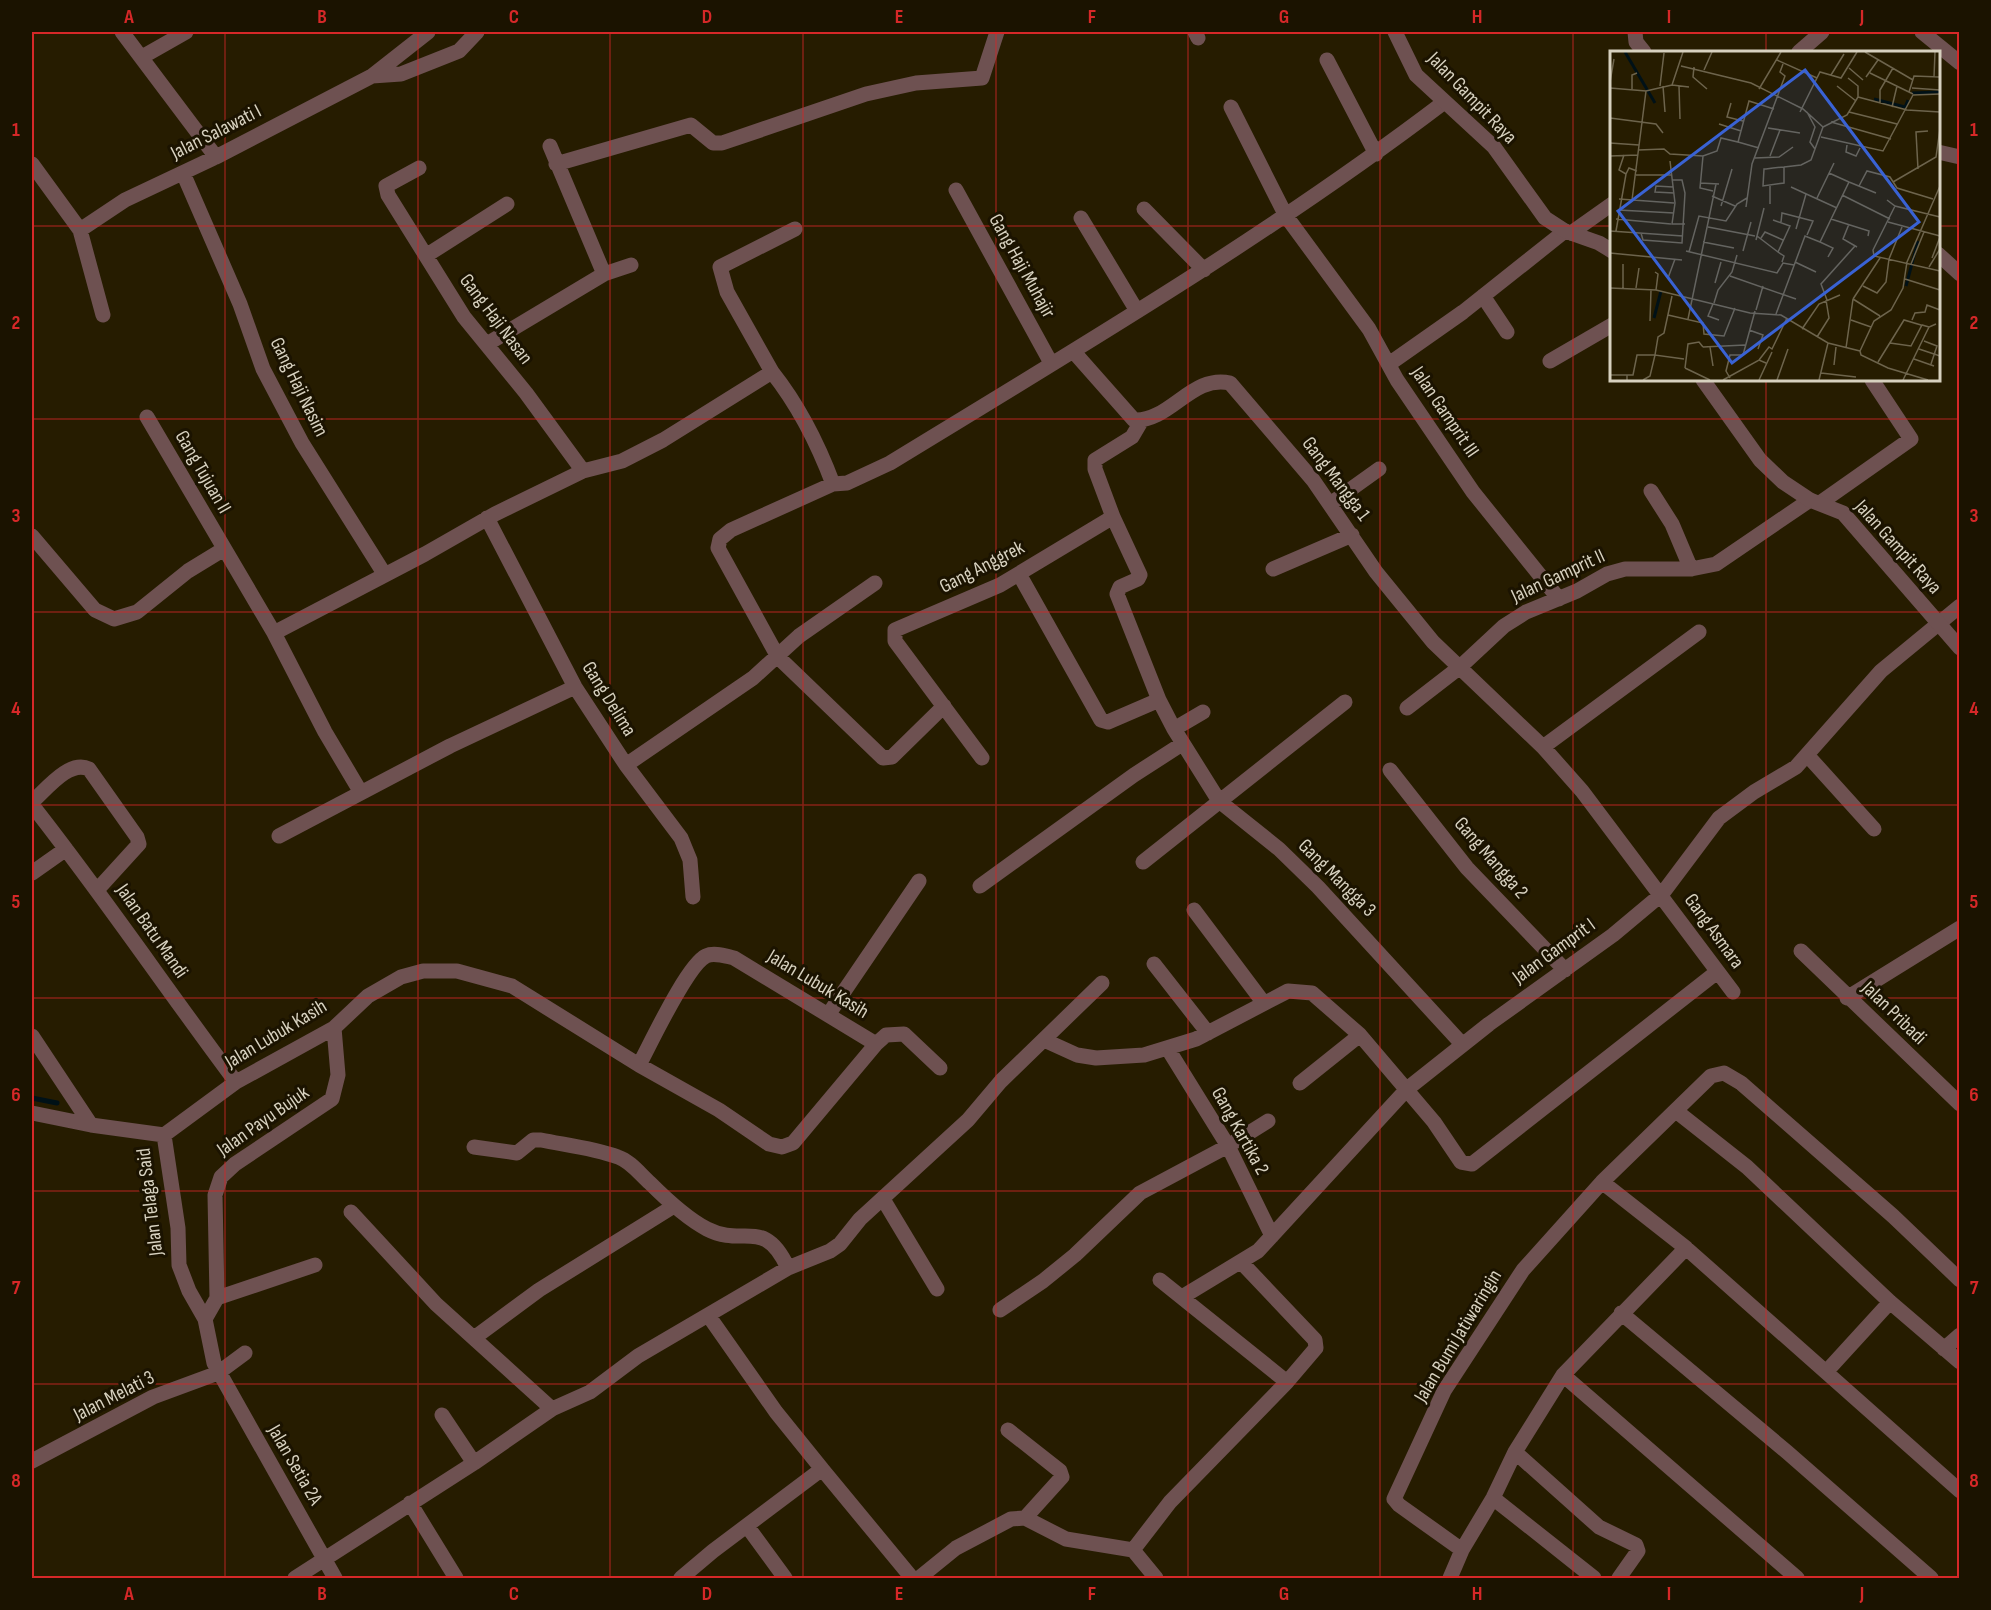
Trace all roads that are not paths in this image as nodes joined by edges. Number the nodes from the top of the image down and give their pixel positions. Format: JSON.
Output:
{"nodes":[{"id":1,"x":122,"y":32,"type":"edge"},
{"id":2,"x":186,"y":32,"type":"edge"},
{"id":3,"x":428,"y":32,"type":"edge"},
{"id":4,"x":477,"y":32,"type":"edge"},
{"id":5,"x":998,"y":32,"type":"edge"},
{"id":6,"x":1395,"y":32,"type":"edge"},
{"id":7,"x":1635,"y":32,"type":"edge"},
{"id":8,"x":1822,"y":32,"type":"edge"},
{"id":9,"x":1922,"y":32,"type":"edge"},
{"id":10,"x":1643,"y":51,"type":"edge"},
{"id":11,"x":1804,"y":51,"type":"edge"},
{"id":12,"x":142,"y":57,"type":"junction"},
{"id":13,"x":1327,"y":60,"type":"dead end"},
{"id":14,"x":1959,"y":63,"type":"edge"},
{"id":15,"x":372,"y":76,"type":"junction"},
{"id":16,"x":1443,"y":103,"type":"junction"},
{"id":17,"x":1231,"y":106,"type":"dead end"},
{"id":18,"x":550,"y":146,"type":"dead end"},
{"id":19,"x":1940,"y":152,"type":"edge"},
{"id":20,"x":1376,"y":154,"type":"junction"},
{"id":21,"x":216,"y":157,"type":"junction"},
{"id":22,"x":1959,"y":157,"type":"edge"},
{"id":23,"x":32,"y":164,"type":"edge"},
{"id":24,"x":556,"y":164,"type":"junction"},
{"id":25,"x":419,"y":168,"type":"dead end"},
{"id":26,"x":183,"y":173,"type":"junction"},
{"id":27,"x":956,"y":189,"type":"dead end"},
{"id":28,"x":507,"y":204,"type":"dead end"},
{"id":29,"x":1610,"y":205,"type":"edge"},
{"id":30,"x":1144,"y":209,"type":"dead end"},
{"id":31,"x":1286,"y":216,"type":"junction"},
{"id":32,"x":1082,"y":218,"type":"dead end"},
{"id":33,"x":80,"y":230,"type":"junction"},
{"id":34,"x":795,"y":230,"type":"dead end"},
{"id":35,"x":1568,"y":232,"type":"junction"},
{"id":36,"x":1610,"y":250,"type":"edge"},
{"id":37,"x":427,"y":255,"type":"junction"},
{"id":38,"x":1940,"y":256,"type":"edge"},
{"id":39,"x":631,"y":265,"type":"dead end"},
{"id":40,"x":1204,"y":270,"type":"junction"},
{"id":41,"x":604,"y":274,"type":"junction"},
{"id":42,"x":1959,"y":274,"type":"edge"},
{"id":43,"x":1483,"y":296,"type":"junction"},
{"id":44,"x":1137,"y":311,"type":"junction"},
{"id":45,"x":103,"y":315,"type":"dead end"},
{"id":46,"x":1610,"y":326,"type":"edge"},
{"id":47,"x":1507,"y":332,"type":"dead end"},
{"id":48,"x":487,"y":344,"type":"junction"},
{"id":49,"x":1073,"y":351,"type":"junction"},
{"id":50,"x":1550,"y":361,"type":"dead end"},
{"id":51,"x":1051,"y":363,"type":"junction"},
{"id":52,"x":1389,"y":364,"type":"junction"},
{"id":53,"x":772,"y":372,"type":"junction"},
{"id":54,"x":1704,"y":381,"type":"edge"},
{"id":55,"x":1873,"y":381,"type":"edge"},
{"id":56,"x":147,"y":417,"type":"dead end"},
{"id":57,"x":1142,"y":420,"type":"junction"},
{"id":58,"x":1379,"y":469,"type":"dead end"},
{"id":59,"x":583,"y":471,"type":"junction"},
{"id":60,"x":833,"y":484,"type":"junction"},
{"id":61,"x":1651,"y":491,"type":"dead end"},
{"id":62,"x":1815,"y":501,"type":"junction"},
{"id":63,"x":1330,"y":504,"type":"junction"},
{"id":64,"x":1113,"y":517,"type":"junction"},
{"id":65,"x":487,"y":518,"type":"junction"},
{"id":66,"x":1352,"y":535,"type":"junction"},
{"id":67,"x":32,"y":536,"type":"edge"},
{"id":68,"x":224,"y":549,"type":"junction"},
{"id":69,"x":1272,"y":569,"type":"dead end"},
{"id":70,"x":1691,"y":569,"type":"junction"},
{"id":71,"x":1019,"y":574,"type":"junction"},
{"id":72,"x":385,"y":575,"type":"junction"},
{"id":73,"x":875,"y":583,"type":"dead end"},
{"id":74,"x":1559,"y":599,"type":"junction"},
{"id":75,"x":1959,"y":606,"type":"edge"},
{"id":76,"x":1937,"y":624,"type":"junction"},
{"id":77,"x":1700,"y":632,"type":"dead end"},
{"id":78,"x":274,"y":633,"type":"junction"},
{"id":79,"x":1959,"y":648,"type":"edge"},
{"id":80,"x":778,"y":657,"type":"junction"},
{"id":81,"x":1460,"y":667,"type":"junction"},
{"id":82,"x":575,"y":687,"type":"junction"},
{"id":83,"x":1158,"y":700,"type":"junction"},
{"id":84,"x":1345,"y":702,"type":"dead end"},
{"id":85,"x":944,"y":706,"type":"junction"},
{"id":86,"x":1407,"y":708,"type":"dead end"},
{"id":87,"x":1203,"y":712,"type":"dead end"},
{"id":88,"x":1174,"y":729,"type":"junction"},
{"id":89,"x":1182,"y":744,"type":"junction"},
{"id":90,"x":1543,"y":747,"type":"junction"},
{"id":91,"x":1808,"y":756,"type":"junction"},
{"id":92,"x":982,"y":758,"type":"dead end"},
{"id":93,"x":626,"y":765,"type":"junction"},
{"id":94,"x":1390,"y":770,"type":"dead end"},
{"id":95,"x":360,"y":792,"type":"junction"},
{"id":96,"x":1219,"y":801,"type":"junction"},
{"id":97,"x":32,"y":804,"type":"edge"},
{"id":98,"x":1874,"y":829,"type":"dead end"},
{"id":99,"x":279,"y":836,"type":"dead end"},
{"id":100,"x":66,"y":849,"type":"junction"},
{"id":101,"x":1143,"y":862,"type":"dead end"},
{"id":102,"x":32,"y":873,"type":"edge"},
{"id":103,"x":919,"y":881,"type":"dead end"},
{"id":104,"x":980,"y":886,"type":"dead end"},
{"id":105,"x":98,"y":889,"type":"junction"},
{"id":106,"x":1662,"y":894,"type":"junction"},
{"id":107,"x":693,"y":897,"type":"dead end"},
{"id":108,"x":1194,"y":910,"type":"dead end"},
{"id":109,"x":1959,"y":928,"type":"edge"},
{"id":110,"x":1801,"y":951,"type":"dead end"},
{"id":111,"x":1154,"y":964,"type":"dead end"},
{"id":112,"x":1565,"y":970,"type":"junction"},
{"id":113,"x":1717,"y":972,"type":"junction"},
{"id":114,"x":1102,"y":983,"type":"dead end"},
{"id":115,"x":1733,"y":992,"type":"dead end"},
{"id":116,"x":1847,"y":998,"type":"junction"},
{"id":117,"x":1263,"y":1002,"type":"junction"},
{"id":118,"x":828,"y":1015,"type":"junction"},
{"id":119,"x":334,"y":1028,"type":"junction"},
{"id":120,"x":1208,"y":1033,"type":"junction"},
{"id":121,"x":32,"y":1035,"type":"edge"},
{"id":122,"x":1360,"y":1035,"type":"junction"},
{"id":123,"x":1044,"y":1040,"type":"junction"},
{"id":124,"x":876,"y":1044,"type":"junction"},
{"id":125,"x":1462,"y":1044,"type":"junction"},
{"id":126,"x":1168,"y":1049,"type":"junction"},
{"id":127,"x":639,"y":1065,"type":"junction"},
{"id":128,"x":940,"y":1068,"type":"dead end"},
{"id":129,"x":236,"y":1082,"type":"junction"},
{"id":130,"x":1300,"y":1083,"type":"dead end"},
{"id":131,"x":1407,"y":1089,"type":"junction"},
{"id":132,"x":1959,"y":1104,"type":"edge"},
{"id":133,"x":1676,"y":1111,"type":"junction"},
{"id":134,"x":32,"y":1113,"type":"edge"},
{"id":135,"x":1268,"y":1121,"type":"dead end"},
{"id":136,"x":91,"y":1125,"type":"junction"},
{"id":137,"x":164,"y":1135,"type":"junction"},
{"id":138,"x":1228,"y":1146,"type":"junction"},
{"id":139,"x":474,"y":1147,"type":"dead end"},
{"id":140,"x":1602,"y":1182,"type":"junction"},
{"id":141,"x":883,"y":1199,"type":"junction"},
{"id":142,"x":674,"y":1206,"type":"junction"},
{"id":143,"x":351,"y":1212,"type":"dead end"},
{"id":144,"x":1272,"y":1236,"type":"junction"},
{"id":145,"x":1686,"y":1248,"type":"junction"},
{"id":146,"x":1242,"y":1263,"type":"junction"},
{"id":147,"x":315,"y":1265,"type":"dead end"},
{"id":148,"x":788,"y":1268,"type":"junction"},
{"id":149,"x":1160,"y":1280,"type":"dead end"},
{"id":150,"x":1959,"y":1280,"type":"edge"},
{"id":151,"x":937,"y":1289,"type":"dead end"},
{"id":152,"x":1182,"y":1297,"type":"junction"},
{"id":153,"x":217,"y":1298,"type":"junction"},
{"id":154,"x":1890,"y":1302,"type":"junction"},
{"id":155,"x":1000,"y":1310,"type":"dead end"},
{"id":156,"x":1621,"y":1313,"type":"junction"},
{"id":157,"x":708,"y":1315,"type":"junction"},
{"id":158,"x":205,"y":1319,"type":"junction"},
{"id":159,"x":1959,"y":1335,"type":"edge"},
{"id":160,"x":474,"y":1338,"type":"junction"},
{"id":161,"x":1944,"y":1349,"type":"junction"},
{"id":162,"x":245,"y":1353,"type":"dead end"},
{"id":163,"x":1959,"y":1362,"type":"edge"},
{"id":164,"x":1826,"y":1372,"type":"junction"},
{"id":165,"x":218,"y":1373,"type":"junction"},
{"id":166,"x":1563,"y":1375,"type":"junction"},
{"id":167,"x":1287,"y":1382,"type":"junction"},
{"id":168,"x":552,"y":1409,"type":"junction"},
{"id":169,"x":442,"y":1415,"type":"dead end"},
{"id":170,"x":1008,"y":1430,"type":"dead end"},
{"id":171,"x":1515,"y":1452,"type":"junction"},
{"id":172,"x":32,"y":1461,"type":"edge"},
{"id":173,"x":474,"y":1463,"type":"junction"},
{"id":174,"x":822,"y":1469,"type":"junction"},
{"id":175,"x":1959,"y":1491,"type":"edge"},
{"id":176,"x":1493,"y":1498,"type":"junction"},
{"id":177,"x":410,"y":1503,"type":"junction"},
{"id":178,"x":1025,"y":1518,"type":"junction"},
{"id":179,"x":747,"y":1526,"type":"junction"},
{"id":180,"x":1133,"y":1550,"type":"junction"},
{"id":181,"x":1462,"y":1550,"type":"junction"},
{"id":182,"x":324,"y":1559,"type":"junction"},
{"id":183,"x":1147,"y":1575,"type":"edge"},
{"id":184,"x":295,"y":1578,"type":"edge"},
{"id":185,"x":335,"y":1578,"type":"edge"},
{"id":186,"x":456,"y":1578,"type":"edge"},
{"id":187,"x":681,"y":1578,"type":"edge"},
{"id":188,"x":785,"y":1578,"type":"edge"},
{"id":189,"x":912,"y":1578,"type":"edge"},
{"id":190,"x":919,"y":1578,"type":"edge"},
{"id":191,"x":1450,"y":1578,"type":"edge"},
{"id":192,"x":1594,"y":1578,"type":"edge"},
{"id":193,"x":1619,"y":1578,"type":"edge"},
{"id":194,"x":1797,"y":1578,"type":"edge"},
{"id":195,"x":1931,"y":1578,"type":"edge"}],
"edges":[{"from":1,"to":12,"type":"street"},
{"from":2,"to":12,"type":"street"},
{"from":3,"to":15,"type":"street","name":"Jalan Salawati I"},
{"from":4,"to":15,"type":"street","name":"Jalan Salawati I"},
{"from":5,"to":24,"type":"street"},
{"from":6,"to":16,"type":"street","name":"Jalan Gampit Raya"},
{"from":7,"to":10,"type":"street"},
{"from":8,"to":11,"type":"street"},
{"from":9,"to":14,"type":"street"},
{"from":12,"to":21,"type":"street"},
{"from":13,"to":20,"type":"street"},
{"from":15,"to":21,"type":"street","name":"Jalan Salawati I"},
{"from":16,"to":20,"type":"street"},
{"from":16,"to":35,"type":"street","name":"Jalan Gampit Raya"},
{"from":17,"to":31,"type":"street"},
{"from":18,"to":24,"type":"street"},
{"from":19,"to":22,"type":"street"},
{"from":20,"to":31,"type":"street"},
{"from":21,"to":26,"type":"street","name":"Jalan Salawati I"},
{"from":23,"to":33,"type":"street"},
{"from":24,"to":41,"type":"street"},
{"from":25,"to":37,"type":"street","name":"Gang Haji Nasan"},
{"from":26,"to":33,"type":"street","name":"Jalan Salawati I"},
{"from":26,"to":72,"type":"street","name":"Gang Haji Nasim"},
{"from":27,"to":51,"type":"street","name":"Gang Haji Muhajir"},
{"from":28,"to":37,"type":"street"},
{"from":29,"to":35,"type":"street","name":"Jalan Gamprit III"},
{"from":30,"to":40,"type":"street"},
{"from":31,"to":40,"type":"street"},
{"from":31,"to":52,"type":"street"},
{"from":32,"to":44,"type":"street"},
{"from":33,"to":45,"type":"street"},
{"from":34,"to":53,"type":"street"},
{"from":35,"to":36,"type":"street","name":"Jalan Gampit Raya"},
{"from":35,"to":43,"type":"street","name":"Jalan Gamprit III"},
{"from":37,"to":48,"type":"street","name":"Gang Haji Nasan"},
{"from":38,"to":42,"type":"street"},
{"from":39,"to":41,"type":"street"},
{"from":40,"to":44,"type":"street"},
{"from":41,"to":48,"type":"street"},
{"from":43,"to":47,"type":"street"},
{"from":43,"to":52,"type":"street","name":"Jalan Gamprit III"},
{"from":44,"to":49,"type":"street"},
{"from":46,"to":50,"type":"street"},
{"from":48,"to":59,"type":"street","name":"Gang Haji Nasan"},
{"from":49,"to":51,"type":"street"},
{"from":49,"to":57,"type":"street"},
{"from":51,"to":60,"type":"street"},
{"from":52,"to":74,"type":"street","name":"Jalan Gamprit III"},
{"from":53,"to":59,"type":"street"},
{"from":53,"to":60,"type":"street"},
{"from":54,"to":62,"type":"street","name":"Jalan Gampit Raya"},
{"from":55,"to":62,"type":"street","name":"Jalan Gamprit II"},
{"from":56,"to":68,"type":"street","name":"Gang Tujuan II"},
{"from":57,"to":63,"type":"street","name":"Gang Mangga 1"},
{"from":57,"to":64,"type":"street"},
{"from":58,"to":63,"type":"street"},
{"from":59,"to":65,"type":"street"},
{"from":60,"to":80,"type":"street"},
{"from":61,"to":70,"type":"street"},
{"from":62,"to":70,"type":"street","name":"Jalan Gamprit II"},
{"from":62,"to":76,"type":"street","name":"Jalan Gampit Raya"},
{"from":63,"to":66,"type":"street","name":"Gang Mangga 1"},
{"from":64,"to":71,"type":"street","name":"Gang Anggrek"},
{"from":64,"to":83,"type":"street","name":"Gang Mangga 3"},
{"from":65,"to":72,"type":"street"},
{"from":65,"to":82,"type":"street","name":"Gang Delima"},
{"from":66,"to":69,"type":"street"},
{"from":66,"to":81,"type":"street","name":"Gang Mangga 1"},
{"from":67,"to":68,"type":"street"},
{"from":68,"to":78,"type":"street","name":"Gang Tujuan II"},
{"from":70,"to":74,"type":"street","name":"Jalan Gamprit II"},
{"from":71,"to":83,"type":"street"},
{"from":71,"to":85,"type":"street","name":"Gang Anggrek"},
{"from":72,"to":78,"type":"street"},
{"from":73,"to":80,"type":"street"},
{"from":74,"to":81,"type":"street","name":"Jalan Gamprit II"},
{"from":75,"to":76,"type":"street","name":"Jalan Gamprit I"},
{"from":76,"to":79,"type":"street","name":"Jalan Gampit Raya"},
{"from":76,"to":91,"type":"street","name":"Jalan Gamprit I"},
{"from":77,"to":90,"type":"street"},
{"from":78,"to":95,"type":"street","name":"Gang Tujuan II"},
{"from":80,"to":85,"type":"street"},
{"from":80,"to":93,"type":"street"},
{"from":81,"to":86,"type":"street","name":"Jalan Gamprit II"},
{"from":81,"to":90,"type":"street","name":"Gang Mangga 1"},
{"from":82,"to":93,"type":"street","name":"Gang Delima"},
{"from":82,"to":95,"type":"street"},
{"from":83,"to":88,"type":"street","name":"Gang Mangga 3"},
{"from":84,"to":96,"type":"street"},
{"from":85,"to":92,"type":"street","name":"Gang Anggrek"},
{"from":87,"to":88,"type":"street"},
{"from":88,"to":89,"type":"street","name":"Gang Mangga 3"},
{"from":89,"to":96,"type":"street","name":"Gang Mangga 3"},
{"from":89,"to":104,"type":"street"},
{"from":90,"to":106,"type":"street","name":"Gang Mangga 1"},
{"from":91,"to":98,"type":"street"},
{"from":91,"to":106,"type":"street","name":"Jalan Gamprit I"},
{"from":93,"to":107,"type":"street","name":"Gang Delima"},
{"from":94,"to":112,"type":"street","name":"Gang Mangga 2"},
{"from":95,"to":99,"type":"street"},
{"from":96,"to":101,"type":"street"},
{"from":96,"to":125,"type":"street","name":"Gang Mangga 3"},
{"from":97,"to":100,"type":"street","name":"Jalan Batu Mandi"},
{"from":97,"to":105,"type":"street"},
{"from":100,"to":102,"type":"street"},
{"from":100,"to":105,"type":"street","name":"Jalan Batu Mandi"},
{"from":103,"to":118,"type":"street"},
{"from":105,"to":129,"type":"street","name":"Jalan Batu Mandi"},
{"from":106,"to":112,"type":"street","name":"Jalan Gamprit I"},
{"from":106,"to":113,"type":"street","name":"Gang Asmara"},
{"from":108,"to":117,"type":"street"},
{"from":109,"to":116,"type":"street"},
{"from":110,"to":116,"type":"street","name":"Jalan Pribadi"},
{"from":111,"to":120,"type":"street"},
{"from":112,"to":125,"type":"street","name":"Jalan Gamprit I"},
{"from":113,"to":115,"type":"street","name":"Gang Asmara"},
{"from":113,"to":131,"type":"street"},
{"from":114,"to":123,"type":"street"},
{"from":116,"to":132,"type":"street","name":"Jalan Pribadi"},
{"from":117,"to":120,"type":"street"},
{"from":117,"to":122,"type":"street"},
{"from":118,"to":124,"type":"street","name":"Jalan Lubuk Kasih"},
{"from":118,"to":127,"type":"street","name":"Jalan Lubuk Kasih"},
{"from":119,"to":127,"type":"street","name":"Jalan Lubuk Kasih"},
{"from":119,"to":129,"type":"street","name":"Jalan Lubuk Kasih"},
{"from":119,"to":153,"type":"street","name":"Jalan Payu Bujuk"},
{"from":120,"to":126,"type":"street"},
{"from":121,"to":136,"type":"street"},
{"from":122,"to":130,"type":"street"},
{"from":122,"to":131,"type":"street"},
{"from":123,"to":126,"type":"street"},
{"from":123,"to":141,"type":"street"},
{"from":124,"to":127,"type":"street","name":"Jalan Lubuk Kasih"},
{"from":124,"to":128,"type":"street"},
{"from":125,"to":131,"type":"street","name":"Jalan Gamprit I"},
{"from":126,"to":138,"type":"street","name":"Gang Kartika 2"},
{"from":129,"to":137,"type":"street","name":"Jalan Lubuk Kasih"},
{"from":131,"to":144,"type":"street","name":"Jalan Gamprit I"},
{"from":133,"to":140,"type":"street","name":"Jalan Bumi Jatiwaringin"},
{"from":133,"to":150,"type":"street","name":"Jalan Bumi Jatiwaringin"},
{"from":133,"to":154,"type":"street"},
{"from":134,"to":136,"type":"street","name":"Jalan Telaga Said"},
{"from":135,"to":138,"type":"street"},
{"from":136,"to":137,"type":"street","name":"Jalan Telaga Said"},
{"from":137,"to":158,"type":"street","name":"Jalan Telaga Said"},
{"from":138,"to":144,"type":"street","name":"Gang Kartika 2"},
{"from":138,"to":155,"type":"street"},
{"from":139,"to":142,"type":"street"},
{"from":140,"to":145,"type":"street"},
{"from":140,"to":181,"type":"street","name":"Jalan Bumi Jatiwaringin"},
{"from":141,"to":148,"type":"street"},
{"from":141,"to":151,"type":"street"},
{"from":142,"to":148,"type":"street"},
{"from":142,"to":160,"type":"street"},
{"from":143,"to":160,"type":"street"},
{"from":144,"to":146,"type":"street","name":"Jalan Gamprit I"},
{"from":145,"to":156,"type":"street"},
{"from":145,"to":164,"type":"street"},
{"from":146,"to":152,"type":"street","name":"Jalan Gamprit I"},
{"from":146,"to":167,"type":"street"},
{"from":147,"to":153,"type":"street"},
{"from":148,"to":157,"type":"street"},
{"from":149,"to":152,"type":"street"},
{"from":152,"to":167,"type":"street"},
{"from":153,"to":158,"type":"street"},
{"from":154,"to":161,"type":"street"},
{"from":154,"to":164,"type":"street"},
{"from":156,"to":166,"type":"street"},
{"from":156,"to":195,"type":"street"},
{"from":157,"to":168,"type":"street"},
{"from":157,"to":174,"type":"street"},
{"from":158,"to":165,"type":"street","name":"Jalan Telaga Said"},
{"from":159,"to":161,"type":"street"},
{"from":160,"to":168,"type":"street"},
{"from":161,"to":163,"type":"street"},
{"from":162,"to":165,"type":"street","name":"Jalan Melati 3"},
{"from":164,"to":175,"type":"street"},
{"from":165,"to":172,"type":"street","name":"Jalan Melati 3"},
{"from":165,"to":182,"type":"street","name":"Jalan Setia 2A"},
{"from":166,"to":171,"type":"street"},
{"from":166,"to":194,"type":"street"},
{"from":167,"to":180,"type":"street"},
{"from":168,"to":173,"type":"street"},
{"from":169,"to":173,"type":"street"},
{"from":170,"to":178,"type":"street"},
{"from":171,"to":176,"type":"street"},
{"from":171,"to":193,"type":"street"},
{"from":173,"to":177,"type":"street"},
{"from":174,"to":179,"type":"street"},
{"from":174,"to":189,"type":"street"},
{"from":176,"to":181,"type":"street"},
{"from":176,"to":192,"type":"street"},
{"from":177,"to":182,"type":"street"},
{"from":177,"to":186,"type":"street"},
{"from":178,"to":180,"type":"street"},
{"from":178,"to":190,"type":"street"},
{"from":179,"to":187,"type":"street"},
{"from":179,"to":188,"type":"street"},
{"from":180,"to":183,"type":"street"},
{"from":181,"to":191,"type":"street"},
{"from":182,"to":184,"type":"street"},
{"from":182,"to":185,"type":"street","name":"Jalan Setia 2A"}]}
